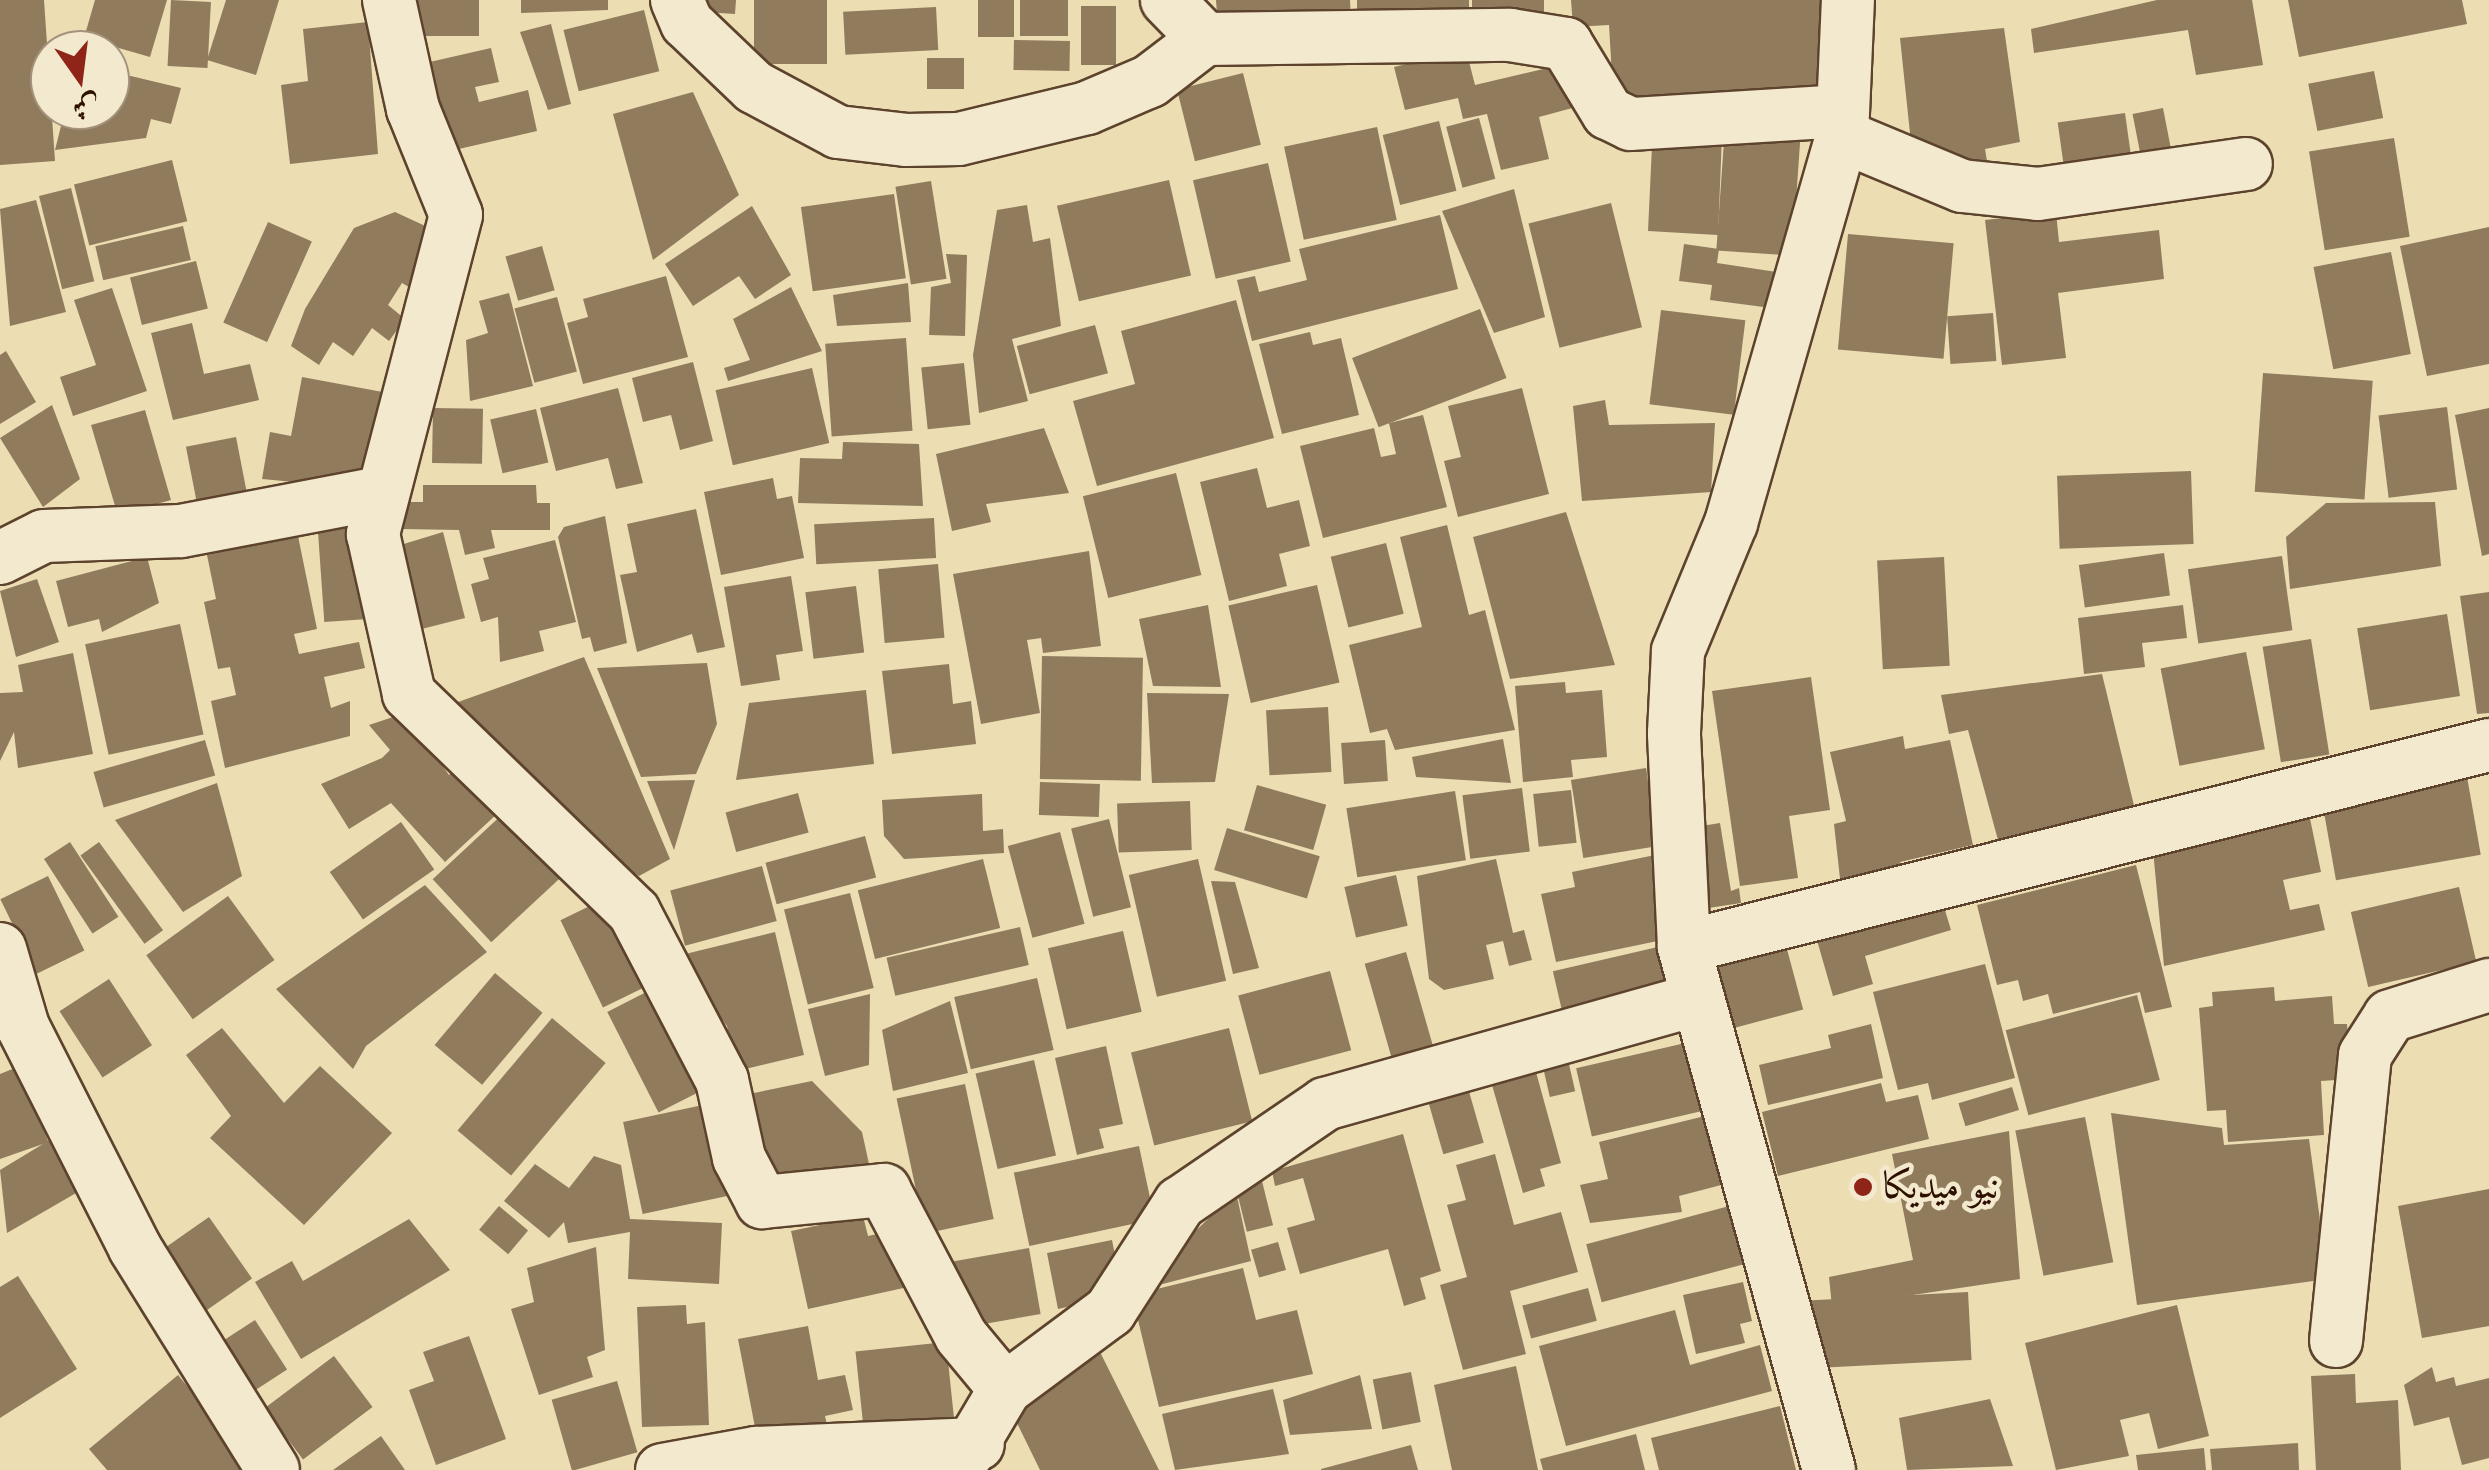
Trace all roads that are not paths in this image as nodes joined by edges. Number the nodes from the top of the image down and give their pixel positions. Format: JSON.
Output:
{"nodes":[{"id":1,"x":389,"y":0,"type":"edge"},
{"id":2,"x":677,"y":0,"type":"edge"},
{"id":3,"x":1167,"y":0,"type":"edge"},
{"id":4,"x":1848,"y":0,"type":"edge"},
{"id":5,"x":1205,"y":39,"type":"junction"},
{"id":6,"x":1842,"y":124,"type":"junction"},
{"id":7,"x":2246,"y":164,"type":"dead end"},
{"id":8,"x":380,"y":493,"type":"junction"},
{"id":9,"x":0,"y":558,"type":"edge"},
{"id":10,"x":2489,"y":745,"type":"edge"},
{"id":11,"x":1684,"y":946,"type":"junction"},
{"id":12,"x":0,"y":949,"type":"edge"},
{"id":13,"x":2489,"y":985,"type":"edge"},
{"id":14,"x":1698,"y":999,"type":"junction"},
{"id":15,"x":2336,"y":1340,"type":"dead end"},
{"id":16,"x":1005,"y":1389,"type":"junction"},
{"id":17,"x":968,"y":1457,"type":"edge"},
{"id":18,"x":273,"y":1470,"type":"edge"},
{"id":19,"x":662,"y":1470,"type":"edge"},
{"id":20,"x":1829,"y":1470,"type":"edge"}],
"edges":[{"from":1,"to":8,"type":"street"},
{"from":2,"to":5,"type":"street"},
{"from":3,"to":5,"type":"street"},
{"from":4,"to":6,"type":"street"},
{"from":5,"to":6,"type":"street"},
{"from":6,"to":7,"type":"street"},
{"from":6,"to":11,"type":"street"},
{"from":8,"to":9,"type":"street"},
{"from":8,"to":16,"type":"street"},
{"from":10,"to":11,"type":"street"},
{"from":11,"to":14,"type":"street"},
{"from":12,"to":18,"type":"street"},
{"from":13,"to":15,"type":"street"},
{"from":14,"to":16,"type":"street"},
{"from":14,"to":20,"type":"street"},
{"from":16,"to":17,"type":"street"},
{"from":17,"to":19,"type":"street"}]}
